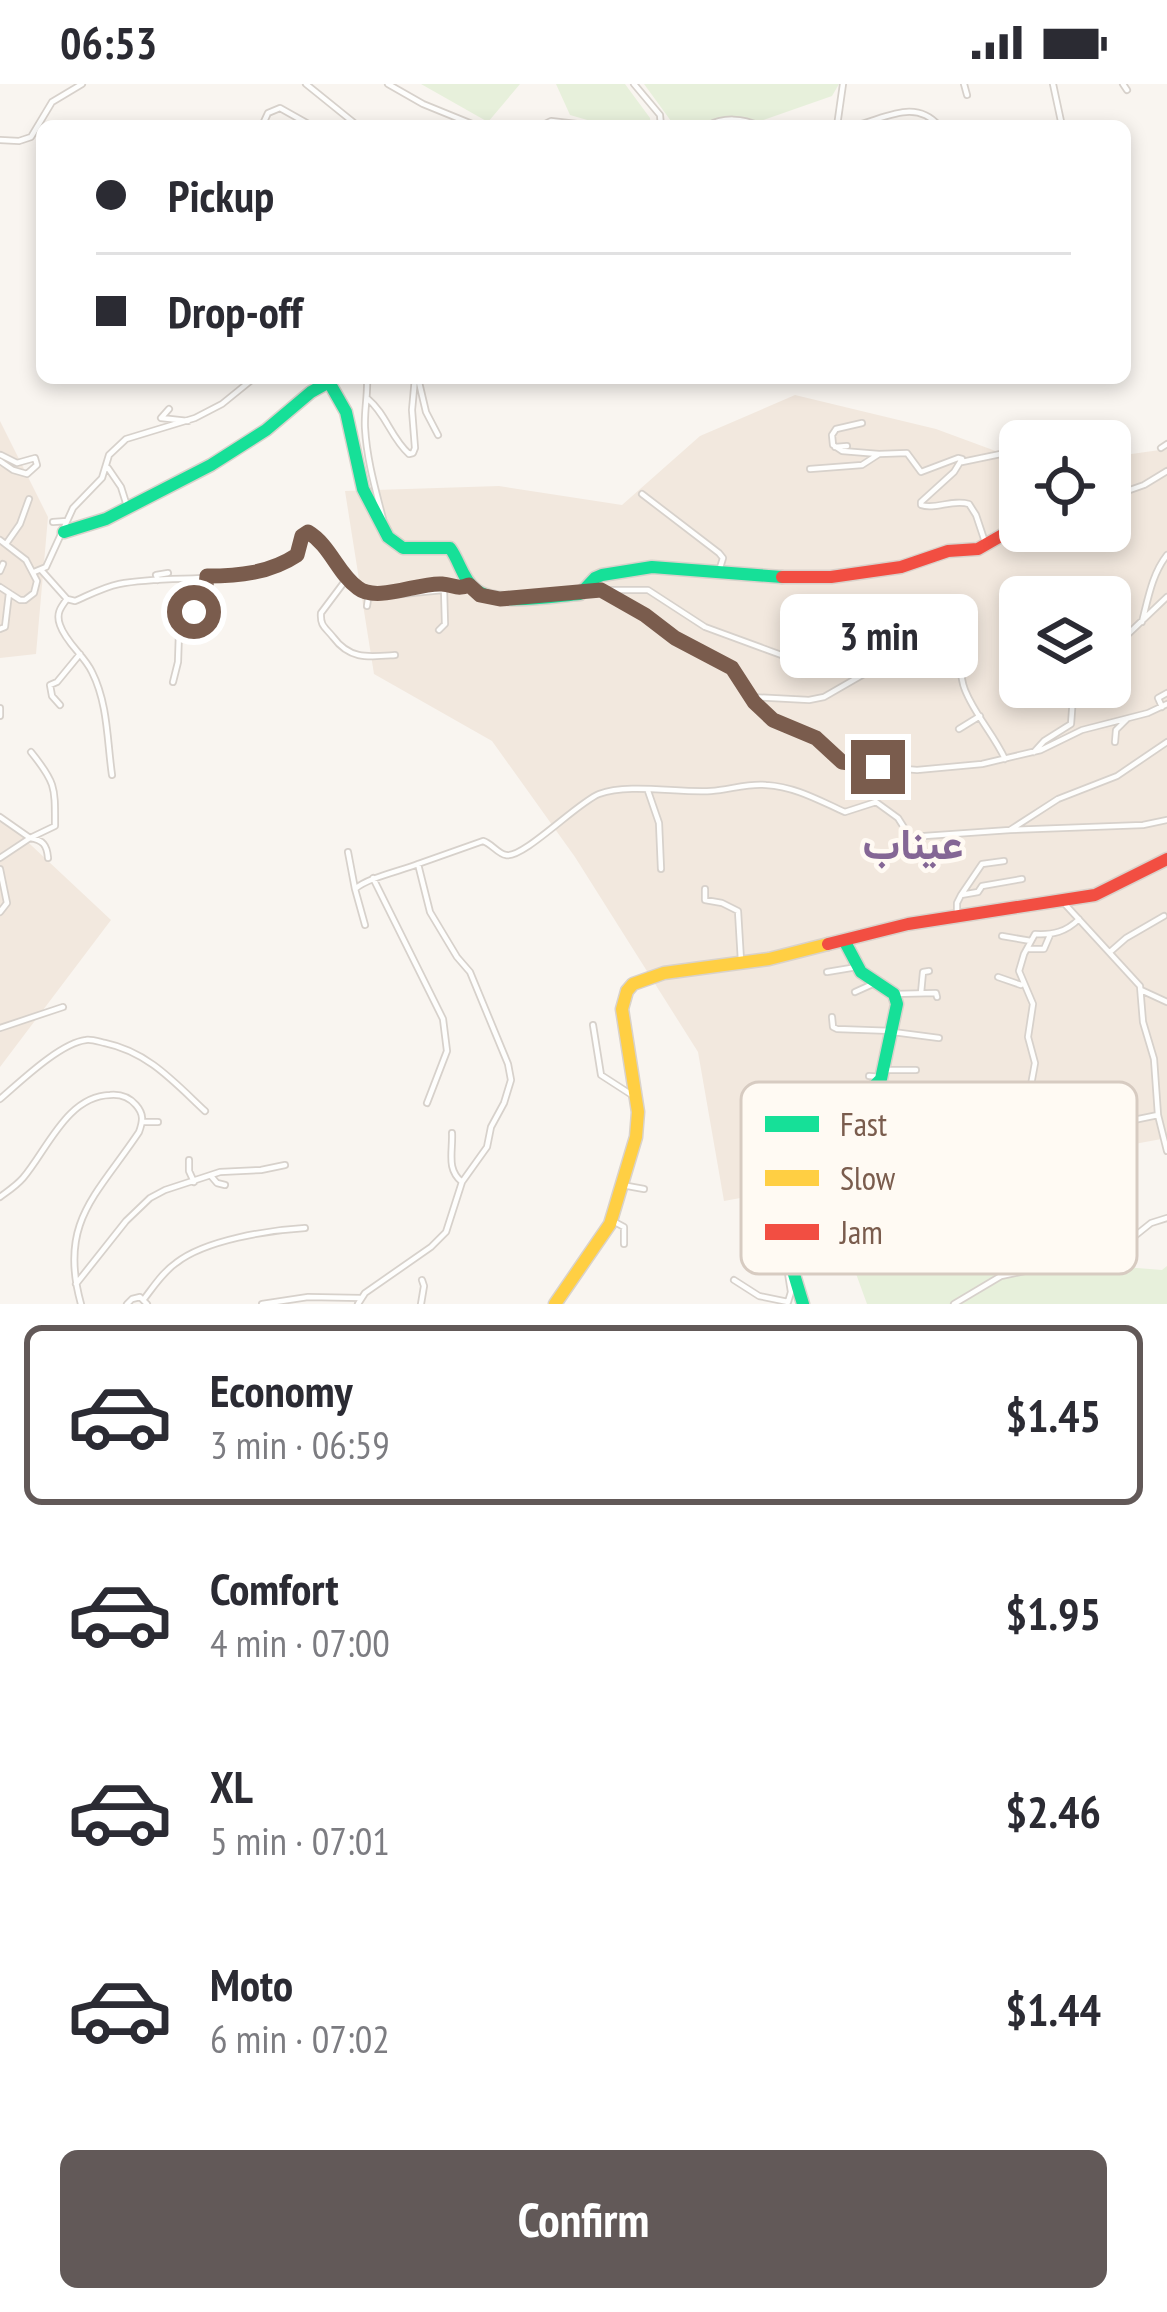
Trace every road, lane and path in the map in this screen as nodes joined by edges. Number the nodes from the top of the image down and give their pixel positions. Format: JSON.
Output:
{"nodes":[{"id":1,"x":306,"y":84,"type":"edge"},
{"id":2,"x":388,"y":84,"type":"edge"},
{"id":3,"x":634,"y":84,"type":"edge"},
{"id":4,"x":843,"y":84,"type":"edge"},
{"id":5,"x":964,"y":84,"type":"edge"},
{"id":6,"x":1053,"y":84,"type":"edge"},
{"id":7,"x":81,"y":85,"type":"edge"},
{"id":8,"x":967,"y":95,"type":"dead end"},
{"id":9,"x":41,"y":120,"type":"edge"},
{"id":10,"x":265,"y":120,"type":"edge"},
{"id":11,"x":301,"y":120,"type":"edge"},
{"id":12,"x":351,"y":120,"type":"edge"},
{"id":13,"x":462,"y":120,"type":"edge"},
{"id":14,"x":660,"y":120,"type":"edge"},
{"id":15,"x":838,"y":120,"type":"edge"},
{"id":16,"x":876,"y":120,"type":"edge"},
{"id":17,"x":934,"y":120,"type":"edge"},
{"id":18,"x":1060,"y":120,"type":"edge"},
{"id":19,"x":36,"y":129,"type":"edge"},
{"id":20,"x":0,"y":140,"type":"edge"},
{"id":21,"x":247,"y":384,"type":"edge"},
{"id":22,"x":324,"y":384,"type":"edge"},
{"id":23,"x":332,"y":384,"type":"edge"},
{"id":24,"x":367,"y":384,"type":"edge"},
{"id":25,"x":416,"y":384,"type":"edge"},
{"id":26,"x":419,"y":384,"type":"edge"},
{"id":27,"x":368,"y":399,"type":"junction"},
{"id":28,"x":169,"y":409,"type":"dead end"},
{"id":29,"x":188,"y":421,"type":"junction"},
{"id":30,"x":862,"y":423,"type":"dead end"},
{"id":31,"x":438,"y":435,"type":"dead end"},
{"id":32,"x":847,"y":446,"type":"dead end"},
{"id":33,"x":835,"y":447,"type":"junction"},
{"id":34,"x":879,"y":454,"type":"junction"},
{"id":35,"x":999,"y":454,"type":"edge"},
{"id":36,"x":0,"y":458,"type":"edge"},
{"id":37,"x":962,"y":461,"type":"junction"},
{"id":38,"x":106,"y":465,"type":"junction"},
{"id":39,"x":809,"y":469,"type":"dead end"},
{"id":40,"x":1167,"y":471,"type":"edge"},
{"id":41,"x":1131,"y":490,"type":"edge"},
{"id":42,"x":642,"y":494,"type":"dead end"},
{"id":43,"x":29,"y":499,"type":"dead end"},
{"id":44,"x":127,"y":506,"type":"junction"},
{"id":45,"x":61,"y":525,"type":"junction"},
{"id":46,"x":386,"y":532,"type":"junction"},
{"id":47,"x":999,"y":538,"type":"edge"},
{"id":48,"x":3,"y":542,"type":"edge"},
{"id":49,"x":986,"y":545,"type":"junction"},
{"id":50,"x":1167,"y":555,"type":"edge"},
{"id":51,"x":38,"y":571,"type":"junction"},
{"id":52,"x":719,"y":571,"type":"junction"},
{"id":53,"x":168,"y":573,"type":"dead end"},
{"id":54,"x":207,"y":576,"type":"junction"},
{"id":55,"x":348,"y":577,"type":"junction"},
{"id":56,"x":158,"y":580,"type":"junction"},
{"id":57,"x":469,"y":585,"type":"junction"},
{"id":58,"x":0,"y":587,"type":"edge"},
{"id":59,"x":446,"y":588,"type":"junction"},
{"id":60,"x":601,"y":590,"type":"junction"},
{"id":61,"x":9,"y":593,"type":"junction"},
{"id":62,"x":580,"y":594,"type":"junction"},
{"id":63,"x":1167,"y":597,"type":"edge"},
{"id":64,"x":67,"y":599,"type":"junction"},
{"id":65,"x":367,"y":606,"type":"dead end"},
{"id":66,"x":1142,"y":622,"type":"junction"},
{"id":67,"x":0,"y":629,"type":"edge"},
{"id":68,"x":439,"y":630,"type":"dead end"},
{"id":69,"x":1131,"y":632,"type":"edge"},
{"id":70,"x":953,"y":633,"type":"junction"},
{"id":71,"x":80,"y":654,"type":"junction"},
{"id":72,"x":395,"y":655,"type":"dead end"},
{"id":73,"x":172,"y":682,"type":"dead end"},
{"id":74,"x":1167,"y":693,"type":"edge"},
{"id":75,"x":750,"y":697,"type":"junction"},
{"id":76,"x":60,"y":705,"type":"dead end"},
{"id":77,"x":1164,"y":706,"type":"edge"},
{"id":78,"x":1072,"y":708,"type":"edge"},
{"id":79,"x":980,"y":716,"type":"junction"},
{"id":80,"x":1127,"y":719,"type":"junction"},
{"id":81,"x":959,"y":728,"type":"dead end"},
{"id":82,"x":1115,"y":742,"type":"dead end"},
{"id":83,"x":1167,"y":742,"type":"edge"},
{"id":84,"x":31,"y":752,"type":"dead end"},
{"id":85,"x":1034,"y":752,"type":"junction"},
{"id":86,"x":1005,"y":759,"type":"junction"},
{"id":87,"x":112,"y":775,"type":"dead end"},
{"id":88,"x":648,"y":791,"type":"junction"},
{"id":89,"x":0,"y":817,"type":"edge"},
{"id":90,"x":1167,"y":820,"type":"edge"},
{"id":91,"x":1010,"y":830,"type":"junction"},
{"id":92,"x":30,"y":838,"type":"junction"},
{"id":93,"x":348,"y":852,"type":"dead end"},
{"id":94,"x":0,"y":858,"type":"edge"},
{"id":95,"x":48,"y":858,"type":"dead end"},
{"id":96,"x":1167,"y":859,"type":"edge"},
{"id":97,"x":1004,"y":860,"type":"dead end"},
{"id":98,"x":418,"y":864,"type":"junction"},
{"id":99,"x":0,"y":869,"type":"edge"},
{"id":100,"x":661,"y":869,"type":"dead end"},
{"id":101,"x":373,"y":878,"type":"junction"},
{"id":102,"x":1022,"y":879,"type":"dead end"},
{"id":103,"x":355,"y":889,"type":"junction"},
{"id":104,"x":705,"y":889,"type":"dead end"},
{"id":105,"x":961,"y":895,"type":"junction"},
{"id":106,"x":1063,"y":902,"type":"junction"},
{"id":107,"x":0,"y":912,"type":"edge"},
{"id":108,"x":958,"y":916,"type":"junction"},
{"id":109,"x":1164,"y":916,"type":"edge"},
{"id":110,"x":1079,"y":919,"type":"junction"},
{"id":111,"x":364,"y":925,"type":"dead end"},
{"id":112,"x":1050,"y":935,"type":"junction"},
{"id":113,"x":1002,"y":936,"type":"dead end"},
{"id":114,"x":845,"y":941,"type":"junction"},
{"id":115,"x":1031,"y":941,"type":"junction"},
{"id":116,"x":1027,"y":949,"type":"junction"},
{"id":117,"x":1110,"y":952,"type":"junction"},
{"id":118,"x":742,"y":963,"type":"junction"},
{"id":119,"x":857,"y":967,"type":"junction"},
{"id":120,"x":929,"y":971,"type":"dead end"},
{"id":121,"x":827,"y":972,"type":"dead end"},
{"id":122,"x":998,"y":977,"type":"dead end"},
{"id":123,"x":875,"y":983,"type":"junction"},
{"id":124,"x":1026,"y":988,"type":"junction"},
{"id":125,"x":1141,"y":990,"type":"junction"},
{"id":126,"x":855,"y":992,"type":"dead end"},
{"id":127,"x":921,"y":993,"type":"junction"},
{"id":128,"x":894,"y":994,"type":"junction"},
{"id":129,"x":937,"y":997,"type":"dead end"},
{"id":130,"x":1167,"y":1002,"type":"edge"},
{"id":131,"x":63,"y":1007,"type":"dead end"},
{"id":132,"x":25,"y":1010,"type":"dead end"},
{"id":133,"x":832,"y":1016,"type":"dead end"},
{"id":134,"x":21,"y":1020,"type":"junction"},
{"id":135,"x":593,"y":1024,"type":"dead end"},
{"id":136,"x":0,"y":1028,"type":"edge"},
{"id":137,"x":893,"y":1031,"type":"junction"},
{"id":138,"x":939,"y":1037,"type":"dead end"},
{"id":139,"x":916,"y":1070,"type":"dead end"},
{"id":140,"x":878,"y":1074,"type":"junction"},
{"id":141,"x":877,"y":1082,"type":"edge"},
{"id":142,"x":1033,"y":1082,"type":"edge"},
{"id":143,"x":635,"y":1097,"type":"junction"},
{"id":144,"x":0,"y":1099,"type":"edge"},
{"id":145,"x":427,"y":1103,"type":"dead end"},
{"id":146,"x":205,"y":1112,"type":"dead end"},
{"id":147,"x":1158,"y":1115,"type":"junction"},
{"id":148,"x":1137,"y":1119,"type":"edge"},
{"id":149,"x":142,"y":1122,"type":"junction"},
{"id":150,"x":158,"y":1122,"type":"dead end"},
{"id":151,"x":452,"y":1133,"type":"dead end"},
{"id":152,"x":1167,"y":1151,"type":"edge"},
{"id":153,"x":189,"y":1160,"type":"dead end"},
{"id":154,"x":285,"y":1165,"type":"dead end"},
{"id":155,"x":211,"y":1176,"type":"junction"},
{"id":156,"x":194,"y":1182,"type":"junction"},
{"id":157,"x":462,"y":1182,"type":"junction"},
{"id":158,"x":225,"y":1185,"type":"dead end"},
{"id":159,"x":622,"y":1185,"type":"junction"},
{"id":160,"x":644,"y":1189,"type":"dead end"},
{"id":161,"x":0,"y":1196,"type":"edge"},
{"id":162,"x":1167,"y":1218,"type":"edge"},
{"id":163,"x":611,"y":1220,"type":"junction"},
{"id":164,"x":305,"y":1228,"type":"dead end"},
{"id":165,"x":1137,"y":1234,"type":"edge"},
{"id":166,"x":624,"y":1244,"type":"dead end"},
{"id":167,"x":789,"y":1274,"type":"edge"},
{"id":168,"x":793,"y":1274,"type":"edge"},
{"id":169,"x":1010,"y":1274,"type":"edge"},
{"id":170,"x":422,"y":1280,"type":"dead end"},
{"id":171,"x":734,"y":1280,"type":"dead end"},
{"id":172,"x":76,"y":1284,"type":"junction"},
{"id":173,"x":337,"y":1298,"type":"junction"},
{"id":174,"x":146,"y":1301,"type":"edge"},
{"id":175,"x":360,"y":1301,"type":"edge"},
{"id":176,"x":960,"y":1303,"type":"edge"},
{"id":177,"x":81,"y":1304,"type":"edge"},
{"id":178,"x":127,"y":1304,"type":"edge"},
{"id":179,"x":262,"y":1304,"type":"edge"},
{"id":180,"x":346,"y":1304,"type":"edge"},
{"id":181,"x":421,"y":1304,"type":"edge"},
{"id":182,"x":555,"y":1304,"type":"edge"},
{"id":183,"x":803,"y":1304,"type":"edge"}],
"edges":[{"from":1,"to":12,"type":"street"},
{"from":2,"to":13,"type":"street"},
{"from":3,"to":14,"type":"street"},
{"from":4,"to":15,"type":"street"},
{"from":5,"to":8,"type":"street"},
{"from":6,"to":18,"type":"street"},
{"from":7,"to":9,"type":"street"},
{"from":10,"to":11,"type":"street"},
{"from":16,"to":17,"type":"street"},
{"from":19,"to":20,"type":"street"},
{"from":21,"to":29,"type":"street"},
{"from":22,"to":44,"type":"street"},
{"from":23,"to":46,"type":"street"},
{"from":24,"to":27,"type":"street"},
{"from":25,"to":27,"type":"street"},
{"from":26,"to":31,"type":"street"},
{"from":27,"to":46,"type":"street"},
{"from":28,"to":29,"type":"street"},
{"from":29,"to":38,"type":"street"},
{"from":30,"to":33,"type":"street"},
{"from":32,"to":33,"type":"street"},
{"from":33,"to":34,"type":"street"},
{"from":34,"to":37,"type":"street"},
{"from":34,"to":39,"type":"street"},
{"from":35,"to":37,"type":"street"},
{"from":36,"to":36,"type":"street"},
{"from":37,"to":49,"type":"street"},
{"from":38,"to":44,"type":"street"},
{"from":38,"to":45,"type":"street"},
{"from":40,"to":41,"type":"street"},
{"from":42,"to":52,"type":"street"},
{"from":43,"to":48,"type":"street"},
{"from":44,"to":45,"type":"street"},
{"from":45,"to":51,"type":"street"},
{"from":46,"to":57,"type":"street"},
{"from":47,"to":49,"type":"street"},
{"from":48,"to":51,"type":"street"},
{"from":49,"to":52,"type":"street"},
{"from":50,"to":66,"type":"street"},
{"from":51,"to":61,"type":"street"},
{"from":51,"to":64,"type":"street"},
{"from":52,"to":62,"type":"street"},
{"from":53,"to":56,"type":"street"},
{"from":54,"to":55,"type":"street"},
{"from":54,"to":56,"type":"street"},
{"from":54,"to":73,"type":"street"},
{"from":55,"to":59,"type":"street"},
{"from":55,"to":72,"type":"street"},
{"from":56,"to":64,"type":"street"},
{"from":57,"to":59,"type":"street"},
{"from":57,"to":62,"type":"street"},
{"from":58,"to":61,"type":"street"},
{"from":59,"to":65,"type":"street"},
{"from":59,"to":68,"type":"street"},
{"from":60,"to":62,"type":"street"},
{"from":60,"to":70,"type":"street"},
{"from":60,"to":75,"type":"street"},
{"from":61,"to":67,"type":"street"},
{"from":63,"to":66,"type":"street"},
{"from":64,"to":71,"type":"street"},
{"from":66,"to":69,"type":"street"},
{"from":70,"to":75,"type":"street"},
{"from":70,"to":79,"type":"street"},
{"from":71,"to":76,"type":"street"},
{"from":71,"to":87,"type":"street"},
{"from":74,"to":77,"type":"street"},
{"from":75,"to":86,"type":"street"},
{"from":77,"to":80,"type":"street"},
{"from":78,"to":85,"type":"street"},
{"from":79,"to":81,"type":"street"},
{"from":79,"to":86,"type":"street"},
{"from":80,"to":82,"type":"street"},
{"from":80,"to":85,"type":"street"},
{"from":83,"to":91,"type":"street"},
{"from":84,"to":92,"type":"street"},
{"from":85,"to":86,"type":"street"},
{"from":88,"to":91,"type":"street"},
{"from":88,"to":98,"type":"street"},
{"from":88,"to":100,"type":"street"},
{"from":89,"to":92,"type":"street"},
{"from":90,"to":91,"type":"street"},
{"from":92,"to":94,"type":"street"},
{"from":92,"to":95,"type":"street"},
{"from":93,"to":103,"type":"street"},
{"from":96,"to":106,"type":"street"},
{"from":97,"to":105,"type":"street"},
{"from":98,"to":101,"type":"street"},
{"from":98,"to":157,"type":"street"},
{"from":99,"to":107,"type":"street"},
{"from":101,"to":103,"type":"street"},
{"from":101,"to":145,"type":"street"},
{"from":102,"to":105,"type":"street"},
{"from":103,"to":111,"type":"street"},
{"from":104,"to":118,"type":"street"},
{"from":105,"to":108,"type":"street"},
{"from":106,"to":108,"type":"street"},
{"from":106,"to":110,"type":"street"},
{"from":108,"to":114,"type":"street"},
{"from":109,"to":117,"type":"street"},
{"from":110,"to":112,"type":"street"},
{"from":110,"to":117,"type":"street"},
{"from":112,"to":115,"type":"street"},
{"from":112,"to":116,"type":"street"},
{"from":113,"to":115,"type":"street"},
{"from":114,"to":118,"type":"street"},
{"from":114,"to":119,"type":"street"},
{"from":115,"to":116,"type":"street"},
{"from":116,"to":124,"type":"street"},
{"from":117,"to":125,"type":"street"},
{"from":118,"to":143,"type":"street"},
{"from":119,"to":121,"type":"street"},
{"from":119,"to":123,"type":"street"},
{"from":120,"to":127,"type":"street"},
{"from":122,"to":124,"type":"street"},
{"from":123,"to":126,"type":"street"},
{"from":123,"to":128,"type":"street"},
{"from":124,"to":142,"type":"street"},
{"from":125,"to":130,"type":"street"},
{"from":125,"to":147,"type":"street"},
{"from":127,"to":128,"type":"street"},
{"from":127,"to":129,"type":"street"},
{"from":128,"to":137,"type":"street"},
{"from":131,"to":134,"type":"street"},
{"from":132,"to":134,"type":"street"},
{"from":133,"to":137,"type":"street"},
{"from":134,"to":136,"type":"street"},
{"from":135,"to":143,"type":"street"},
{"from":137,"to":138,"type":"street"},
{"from":137,"to":140,"type":"street"},
{"from":139,"to":140,"type":"street"},
{"from":140,"to":141,"type":"street"},
{"from":143,"to":159,"type":"street"},
{"from":144,"to":146,"type":"street"},
{"from":147,"to":148,"type":"street"},
{"from":147,"to":152,"type":"street"},
{"from":149,"to":150,"type":"street"},
{"from":149,"to":161,"type":"street"},
{"from":149,"to":172,"type":"street"},
{"from":151,"to":157,"type":"street"},
{"from":153,"to":156,"type":"street"},
{"from":154,"to":155,"type":"street"},
{"from":155,"to":156,"type":"street"},
{"from":155,"to":158,"type":"street"},
{"from":156,"to":172,"type":"street"},
{"from":157,"to":175,"type":"street"},
{"from":159,"to":160,"type":"street"},
{"from":159,"to":163,"type":"street"},
{"from":162,"to":165,"type":"street"},
{"from":163,"to":166,"type":"street"},
{"from":163,"to":182,"type":"street"},
{"from":164,"to":174,"type":"street"},
{"from":167,"to":171,"type":"street"},
{"from":168,"to":183,"type":"street"},
{"from":169,"to":176,"type":"street"},
{"from":170,"to":181,"type":"street"},
{"from":172,"to":177,"type":"street"},
{"from":173,"to":175,"type":"street"},
{"from":173,"to":179,"type":"street"},
{"from":173,"to":180,"type":"street"},
{"from":174,"to":178,"type":"street"}]}
